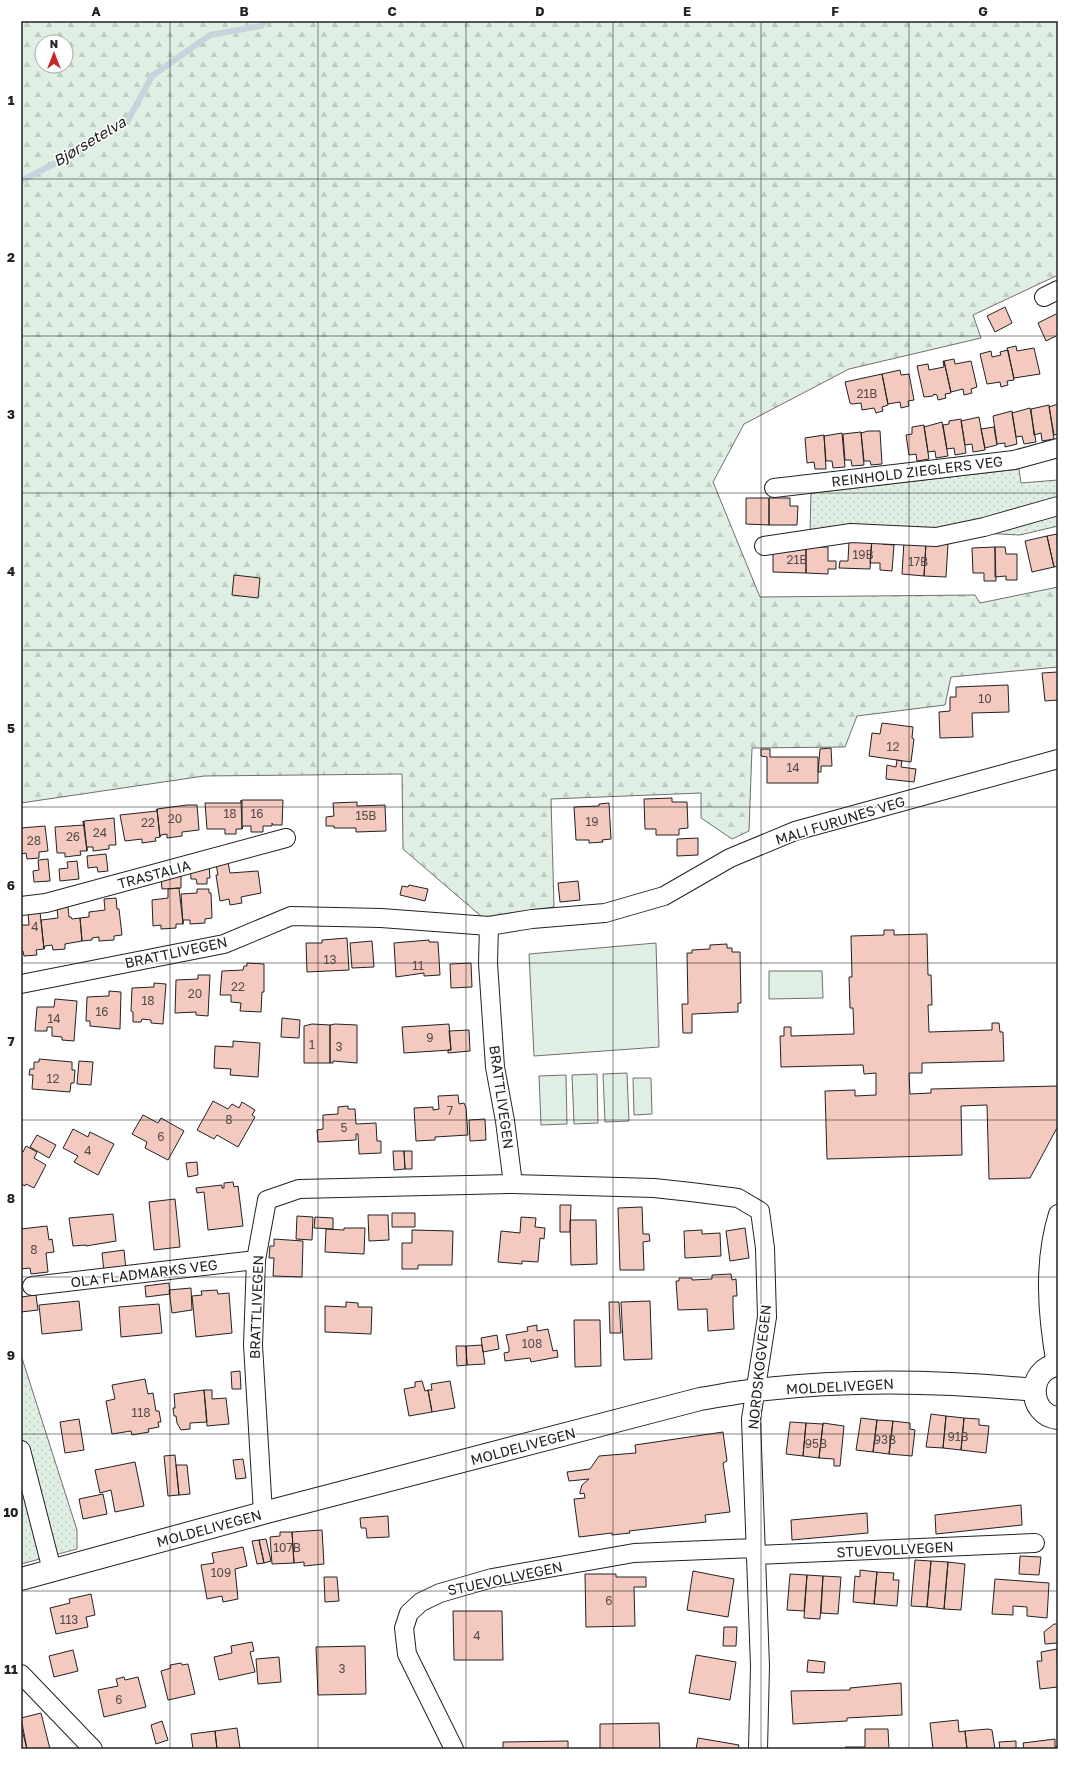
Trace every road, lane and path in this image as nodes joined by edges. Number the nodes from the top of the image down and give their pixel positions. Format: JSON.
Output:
{"nodes":[{"id":1,"x":1058,"y":448,"type":"edge"},
{"id":2,"x":774,"y":488,"type":"dead end"},
{"id":3,"x":1058,"y":506,"type":"edge"},
{"id":4,"x":764,"y":546,"type":"dead end"},
{"id":5,"x":1058,"y":759,"type":"edge"},
{"id":6,"x":286,"y":838,"type":"dead end"},
{"id":7,"x":21,"y":906,"type":"edge"},
{"id":8,"x":489,"y":926,"type":"junction"},
{"id":9,"x":21,"y":984,"type":"edge"},
{"id":10,"x":513,"y":1184,"type":"junction"},
{"id":11,"x":1058,"y":1214,"type":"edge"},
{"id":12,"x":256,"y":1260,"type":"junction"},
{"id":13,"x":32,"y":1286,"type":"dead end"},
{"id":14,"x":1057,"y":1365,"type":"edge"},
{"id":15,"x":757,"y":1390,"type":"junction"},
{"id":16,"x":1034,"y":1390,"type":"junction"},
{"id":17,"x":1058,"y":1418,"type":"edge"},
{"id":18,"x":21,"y":1450,"type":"edge"},
{"id":19,"x":263,"y":1513,"type":"junction"},
{"id":20,"x":1035,"y":1542,"type":"dead end"},
{"id":21,"x":755,"y":1552,"type":"junction"},
{"id":22,"x":52,"y":1570,"type":"junction"},
{"id":23,"x":21,"y":1578,"type":"edge"},
{"id":24,"x":21,"y":1674,"type":"edge"},
{"id":25,"x":93,"y":1749,"type":"edge"},
{"id":26,"x":454,"y":1749,"type":"edge"},
{"id":27,"x":758,"y":1749,"type":"edge"}],
"edges":[{"from":1,"to":2,"type":"street","name":"REINHOLD ZIEGLERS VEG"},
{"from":3,"to":4,"type":"street"},
{"from":5,"to":8,"type":"street","name":"MALI FURUNES VEG"},
{"from":6,"to":7,"type":"street","name":"TRASTALIA"},
{"from":8,"to":9,"type":"street","name":"BRATTLIVEGEN"},
{"from":8,"to":10,"type":"street","name":"BRATTLIVEGEN"},
{"from":10,"to":12,"type":"street","name":"BRATTLIVEGEN"},
{"from":10,"to":15,"type":"street","name":"NORDSKOGVEGEN"},
{"from":11,"to":14,"type":"street"},
{"from":12,"to":13,"type":"street","name":"OLA FLADMARKS VEG"},
{"from":12,"to":19,"type":"street","name":"BRATTLIVEGEN"},
{"from":14,"to":16,"type":"main road"},
{"from":15,"to":16,"type":"main road","name":"MOLDELIVEGEN"},
{"from":15,"to":19,"type":"main road","name":"MOLDELIVEGEN"},
{"from":15,"to":21,"type":"street","name":"NORDSKOGVEGEN"},
{"from":16,"to":17,"type":"main road"},
{"from":18,"to":22,"type":"street"},
{"from":19,"to":22,"type":"main road","name":"MOLDELIVEGEN"},
{"from":20,"to":21,"type":"street","name":"STUEVOLLVEGEN"},
{"from":21,"to":26,"type":"street","name":"STUEVOLLVEGEN"},
{"from":21,"to":27,"type":"street","name":"NORDSKOGVEGEN"},
{"from":22,"to":23,"type":"main road","name":"MOLDELIVEGEN"},
{"from":24,"to":25,"type":"street"}]}
